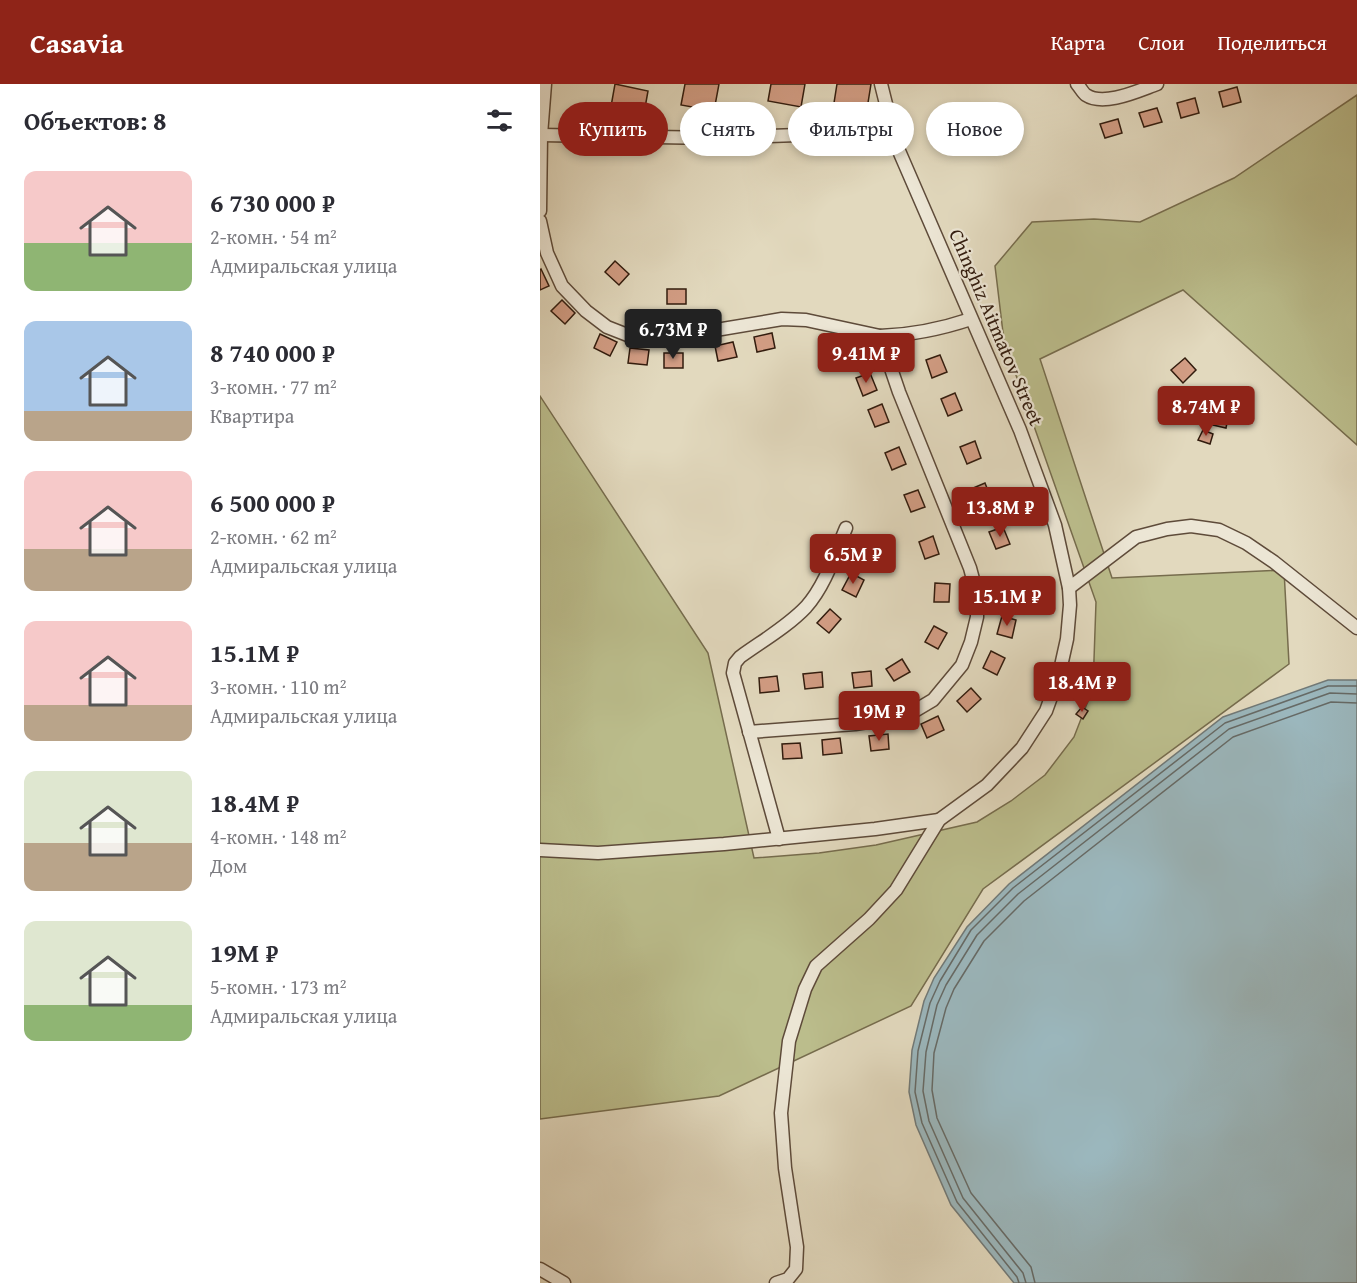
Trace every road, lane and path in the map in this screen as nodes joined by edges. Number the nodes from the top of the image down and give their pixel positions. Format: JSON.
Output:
{"nodes":[{"id":1,"x":545,"y":84,"type":"edge"},
{"id":2,"x":881,"y":84,"type":"edge"},
{"id":3,"x":1077,"y":84,"type":"edge"},
{"id":4,"x":1157,"y":84,"type":"edge"},
{"id":5,"x":541,"y":135,"type":"edge"},
{"id":6,"x":788,"y":135,"type":"edge"},
{"id":7,"x":540,"y":211,"type":"edge"},
{"id":8,"x":540,"y":221,"type":"edge"},
{"id":9,"x":971,"y":319,"type":"junction"},
{"id":10,"x":880,"y":336,"type":"junction"},
{"id":11,"x":846,"y":528,"type":"dead end"},
{"id":12,"x":1069,"y":588,"type":"junction"},
{"id":13,"x":1357,"y":628,"type":"edge"},
{"id":14,"x":749,"y":732,"type":"junction"},
{"id":15,"x":939,"y":820,"type":"junction"},
{"id":16,"x":779,"y":839,"type":"junction"},
{"id":17,"x":540,"y":850,"type":"edge"},
{"id":18,"x":540,"y":1269,"type":"edge"},
{"id":19,"x":564,"y":1283,"type":"edge"},
{"id":20,"x":776,"y":1283,"type":"edge"}],
"edges":[{"from":1,"to":5,"type":"street"},
{"from":2,"to":9,"type":"street","name":"Chinghiz Aitmatov Street"},
{"from":3,"to":4,"type":"street"},
{"from":5,"to":6,"type":"street"},
{"from":5,"to":7,"type":"street"},
{"from":8,"to":10,"type":"street"},
{"from":9,"to":10,"type":"street"},
{"from":9,"to":12,"type":"street","name":"Chinghiz Aitmatov Street"},
{"from":10,"to":14,"type":"street"},
{"from":11,"to":14,"type":"street"},
{"from":12,"to":13,"type":"street"},
{"from":12,"to":15,"type":"street","name":"Chinghiz Aitmatov Street"},
{"from":14,"to":16,"type":"street"},
{"from":15,"to":16,"type":"street"},
{"from":15,"to":20,"type":"street"},
{"from":16,"to":17,"type":"street"},
{"from":18,"to":19,"type":"street"}]}
